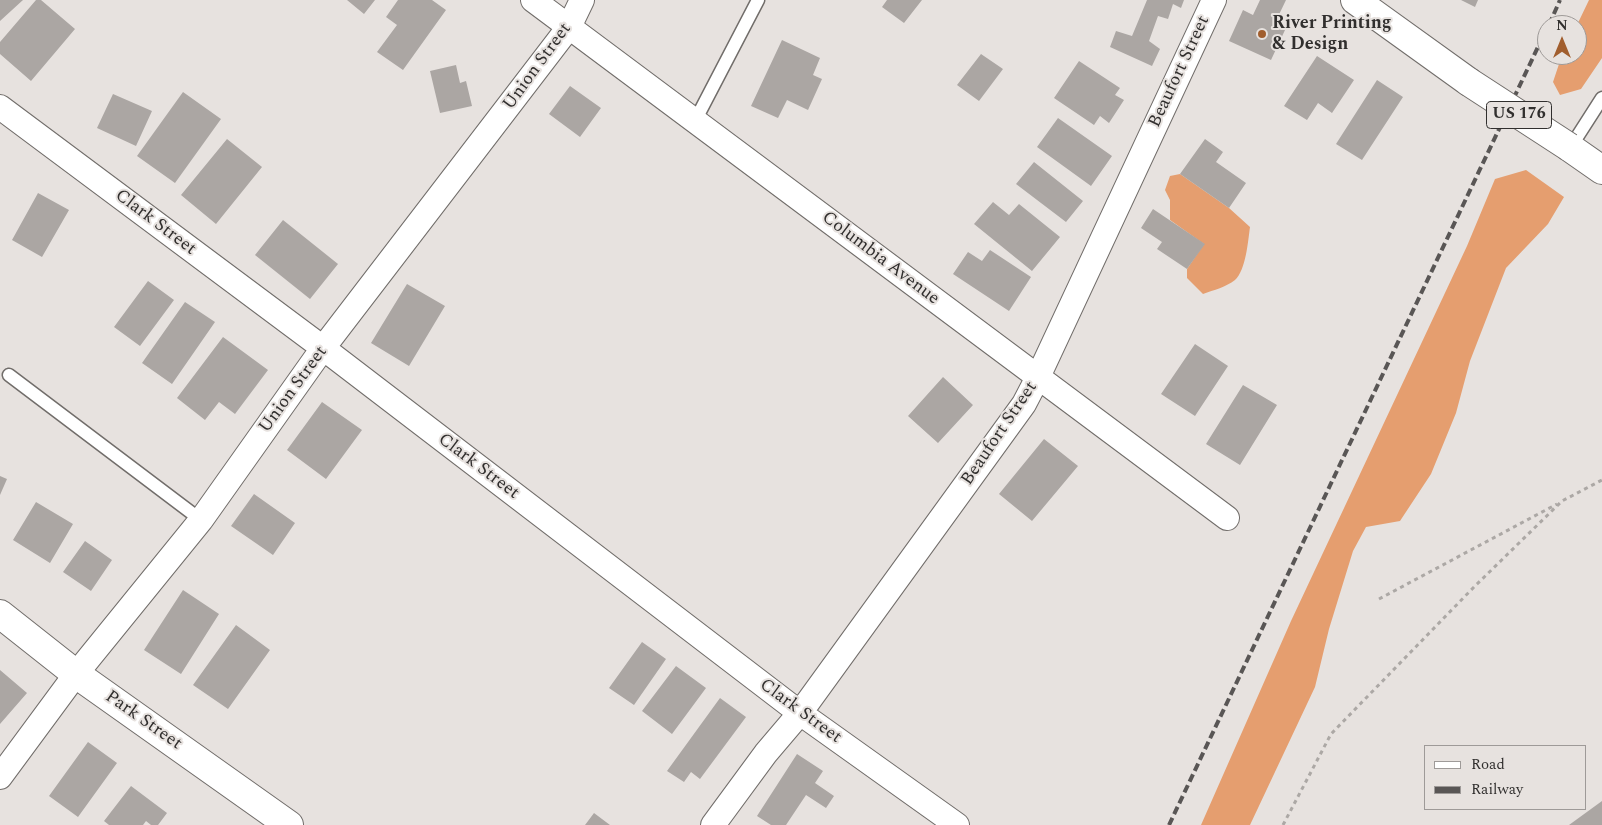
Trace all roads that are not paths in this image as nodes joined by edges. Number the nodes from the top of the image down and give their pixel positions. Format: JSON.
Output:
{"nodes":[{"id":1,"x":533,"y":0,"type":"edge"},
{"id":2,"x":582,"y":0,"type":"edge"},
{"id":3,"x":758,"y":0,"type":"edge"},
{"id":4,"x":1214,"y":0,"type":"edge"},
{"id":5,"x":1355,"y":0,"type":"edge"},
{"id":6,"x":569,"y":27,"type":"junction"},
{"id":7,"x":1602,"y":98,"type":"edge"},
{"id":8,"x":0,"y":107,"type":"edge"},
{"id":9,"x":695,"y":121,"type":"junction"},
{"id":10,"x":1570,"y":148,"type":"junction"},
{"id":11,"x":1602,"y":170,"type":"edge"},
{"id":12,"x":323,"y":348,"type":"junction"},
{"id":13,"x":9,"y":374,"type":"dead end"},
{"id":14,"x":1038,"y":377,"type":"junction"},
{"id":15,"x":1227,"y":518,"type":"dead end"},
{"id":16,"x":200,"y":520,"type":"junction"},
{"id":17,"x":0,"y":614,"type":"edge"},
{"id":18,"x":76,"y":674,"type":"junction"},
{"id":19,"x":800,"y":713,"type":"junction"},
{"id":20,"x":0,"y":776,"type":"edge"},
{"id":21,"x":289,"y":825,"type":"edge"},
{"id":22,"x":713,"y":825,"type":"edge"},
{"id":23,"x":957,"y":825,"type":"edge"}],
"edges":[{"from":1,"to":6,"type":"street","name":"Columbia Avenue"},
{"from":2,"to":6,"type":"street","name":"Union Street"},
{"from":3,"to":9,"type":"lane"},
{"from":4,"to":14,"type":"street","name":"Beaufort Street"},
{"from":5,"to":10,"type":"street","number":"US 176","bridge":true},
{"from":6,"to":9,"type":"street","name":"Columbia Avenue"},
{"from":6,"to":12,"type":"street","name":"Union Street"},
{"from":7,"to":10,"type":"lane"},
{"from":8,"to":12,"type":"street","name":"Clark Street"},
{"from":9,"to":14,"type":"street","name":"Columbia Avenue"},
{"from":10,"to":11,"type":"street","number":"US 176"},
{"from":12,"to":16,"type":"street","name":"Union Street"},
{"from":12,"to":19,"type":"street","name":"Clark Street"},
{"from":13,"to":16,"type":"lane"},
{"from":14,"to":15,"type":"street","name":"Columbia Avenue"},
{"from":14,"to":19,"type":"street","name":"Beaufort Street"},
{"from":16,"to":18,"type":"street","name":"Union Street"},
{"from":17,"to":18,"type":"street","name":"Park Street"},
{"from":18,"to":20,"type":"street","name":"Union Street"},
{"from":18,"to":21,"type":"street","name":"Park Street"},
{"from":19,"to":22,"type":"street","name":"Beaufort Street"},
{"from":19,"to":23,"type":"street","name":"Clark Street"}]}
